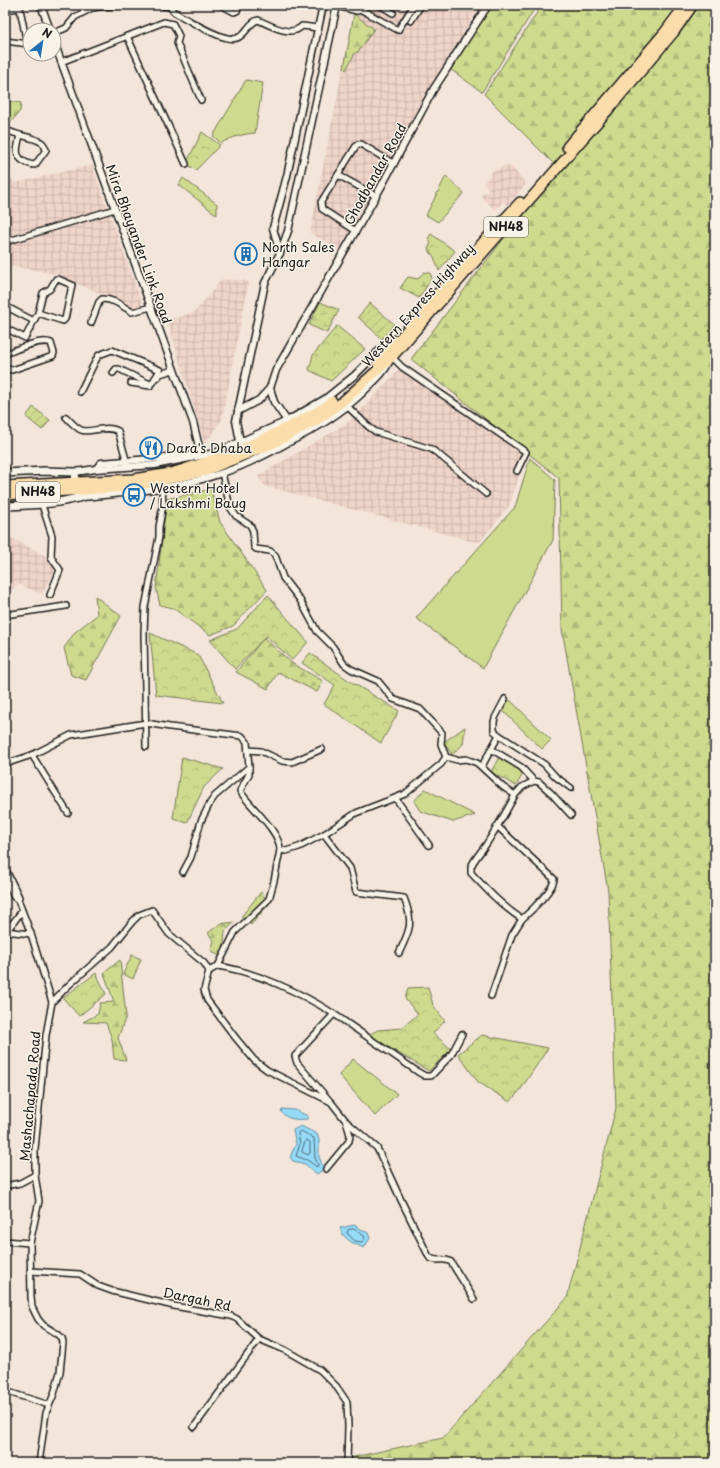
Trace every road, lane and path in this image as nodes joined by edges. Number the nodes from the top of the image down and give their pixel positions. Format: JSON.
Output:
{"nodes":[{"id":1,"x":41,"y":5,"type":"edge"},
{"id":2,"x":115,"y":5,"type":"edge"},
{"id":3,"x":160,"y":5,"type":"edge"},
{"id":4,"x":177,"y":5,"type":"edge"},
{"id":5,"x":221,"y":5,"type":"edge"},
{"id":6,"x":240,"y":5,"type":"edge"},
{"id":7,"x":323,"y":5,"type":"edge"},
{"id":8,"x":337,"y":5,"type":"edge"},
{"id":9,"x":380,"y":5,"type":"edge"},
{"id":10,"x":414,"y":5,"type":"edge"},
{"id":11,"x":421,"y":5,"type":"edge"},
{"id":12,"x":488,"y":5,"type":"edge"},
{"id":13,"x":685,"y":5,"type":"edge"},
{"id":14,"x":693,"y":5,"type":"edge"},
{"id":15,"x":363,"y":7,"type":"edge"},
{"id":16,"x":5,"y":10,"type":"edge"},
{"id":17,"x":174,"y":12,"type":"junction"},
{"id":18,"x":393,"y":13,"type":"dead end"},
{"id":19,"x":411,"y":21,"type":"dead end"},
{"id":20,"x":23,"y":22,"type":"edge"},
{"id":21,"x":47,"y":22,"type":"edge"},
{"id":22,"x":318,"y":28,"type":"junction"},
{"id":23,"x":62,"y":30,"type":"edge"},
{"id":24,"x":127,"y":36,"type":"junction"},
{"id":25,"x":5,"y":41,"type":"edge"},
{"id":26,"x":22,"y":43,"type":"edge"},
{"id":27,"x":62,"y":62,"type":"joint"},
{"id":28,"x":201,"y":100,"type":"dead end"},
{"id":29,"x":5,"y":129,"type":"edge"},
{"id":30,"x":20,"y":135,"type":"junction"},
{"id":31,"x":186,"y":164,"type":"dead end"},
{"id":32,"x":394,"y":164,"type":"junction"},
{"id":33,"x":338,"y":175,"type":"junction"},
{"id":34,"x":376,"y":196,"type":"junction"},
{"id":35,"x":115,"y":209,"type":"junction"},
{"id":36,"x":356,"y":230,"type":"junction"},
{"id":37,"x":5,"y":242,"type":"edge"},
{"id":38,"x":280,"y":254,"type":"junction"},
{"id":39,"x":5,"y":306,"type":"edge"},
{"id":40,"x":151,"y":307,"type":"junction"},
{"id":41,"x":38,"y":313,"type":"junction"},
{"id":42,"x":34,"y":321,"type":"junction"},
{"id":43,"x":91,"y":323,"type":"dead end"},
{"id":44,"x":417,"y":324,"type":"junction"},
{"id":45,"x":5,"y":328,"type":"edge"},
{"id":46,"x":401,"y":337,"type":"junction"},
{"id":47,"x":25,"y":338,"type":"junction"},
{"id":48,"x":36,"y":343,"type":"junction"},
{"id":49,"x":5,"y":354,"type":"edge"},
{"id":50,"x":392,"y":357,"type":"junction"},
{"id":51,"x":5,"y":368,"type":"edge"},
{"id":52,"x":173,"y":368,"type":"junction"},
{"id":53,"x":160,"y":370,"type":"junction"},
{"id":54,"x":113,"y":373,"type":"dead end"},
{"id":55,"x":131,"y":383,"type":"dead end"},
{"id":56,"x":270,"y":388,"type":"junction"},
{"id":57,"x":80,"y":392,"type":"dead end"},
{"id":58,"x":347,"y":406,"type":"junction"},
{"id":59,"x":238,"y":411,"type":"junction"},
{"id":60,"x":66,"y":417,"type":"dead end"},
{"id":61,"x":287,"y":421,"type":"junction"},
{"id":62,"x":240,"y":441,"type":"junction"},
{"id":63,"x":201,"y":455,"type":"junction"},
{"id":64,"x":127,"y":464,"type":"junction"},
{"id":65,"x":516,"y":471,"type":"dead end"},
{"id":66,"x":75,"y":472,"type":"junction"},
{"id":67,"x":5,"y":473,"type":"edge"},
{"id":68,"x":222,"y":473,"type":"junction"},
{"id":69,"x":5,"y":486,"type":"edge"},
{"id":70,"x":76,"y":488,"type":"junction"},
{"id":71,"x":162,"y":488,"type":"junction"},
{"id":72,"x":486,"y":494,"type":"dead end"},
{"id":73,"x":5,"y":495,"type":"edge"},
{"id":74,"x":42,"y":505,"type":"junction"},
{"id":75,"x":5,"y":506,"type":"edge"},
{"id":76,"x":50,"y":595,"type":"dead end"},
{"id":77,"x":66,"y":606,"type":"dead end"},
{"id":78,"x":5,"y":615,"type":"edge"},
{"id":79,"x":505,"y":699,"type":"dead end"},
{"id":80,"x":146,"y":723,"type":"junction"},
{"id":81,"x":499,"y":735,"type":"junction"},
{"id":82,"x":146,"y":747,"type":"dead end"},
{"id":83,"x":322,"y":749,"type":"dead end"},
{"id":84,"x":491,"y":749,"type":"junction"},
{"id":85,"x":248,"y":750,"type":"junction"},
{"id":86,"x":32,"y":755,"type":"junction"},
{"id":87,"x":446,"y":757,"type":"junction"},
{"id":88,"x":5,"y":764,"type":"edge"},
{"id":89,"x":482,"y":766,"type":"junction"},
{"id":90,"x":249,"y":767,"type":"junction"},
{"id":91,"x":534,"y":781,"type":"junction"},
{"id":92,"x":571,"y":788,"type":"dead end"},
{"id":93,"x":515,"y":795,"type":"junction"},
{"id":94,"x":396,"y":798,"type":"junction"},
{"id":95,"x":68,"y":813,"type":"dead end"},
{"id":96,"x":571,"y":815,"type":"dead end"},
{"id":97,"x":497,"y":826,"type":"junction"},
{"id":98,"x":324,"y":834,"type":"junction"},
{"id":99,"x":429,"y":845,"type":"dead end"},
{"id":100,"x":280,"y":850,"type":"junction"},
{"id":101,"x":5,"y":868,"type":"edge"},
{"id":102,"x":183,"y":872,"type":"dead end"},
{"id":103,"x":5,"y":877,"type":"edge"},
{"id":104,"x":18,"y":900,"type":"junction"},
{"id":105,"x":22,"y":912,"type":"junction"},
{"id":106,"x":522,"y":919,"type":"junction"},
{"id":107,"x":6,"y":931,"type":"edge"},
{"id":108,"x":31,"y":934,"type":"junction"},
{"id":109,"x":399,"y":954,"type":"dead end"},
{"id":110,"x":218,"y":966,"type":"junction"},
{"id":111,"x":209,"y":971,"type":"junction"},
{"id":112,"x":491,"y":996,"type":"dead end"},
{"id":113,"x":52,"y":1002,"type":"junction"},
{"id":114,"x":334,"y":1014,"type":"junction"},
{"id":115,"x":462,"y":1034,"type":"dead end"},
{"id":116,"x":331,"y":1102,"type":"junction"},
{"id":117,"x":346,"y":1122,"type":"junction"},
{"id":118,"x":326,"y":1169,"type":"dead end"},
{"id":119,"x":35,"y":1175,"type":"junction"},
{"id":120,"x":5,"y":1186,"type":"edge"},
{"id":121,"x":5,"y":1241,"type":"edge"},
{"id":122,"x":30,"y":1243,"type":"junction"},
{"id":123,"x":30,"y":1271,"type":"junction"},
{"id":124,"x":474,"y":1299,"type":"dead end"},
{"id":125,"x":259,"y":1339,"type":"junction"},
{"id":126,"x":5,"y":1391,"type":"edge"},
{"id":127,"x":49,"y":1405,"type":"junction"},
{"id":128,"x":194,"y":1427,"type":"dead end"},
{"id":129,"x":39,"y":1463,"type":"edge"},
{"id":130,"x":347,"y":1463,"type":"edge"}],
"edges":[{"from":1,"to":21,"type":"street"},
{"from":2,"to":23,"type":"street"},
{"from":3,"to":17,"type":"street"},
{"from":4,"to":17,"type":"street"},
{"from":5,"to":6,"type":"street"},
{"from":7,"to":22,"type":"street"},
{"from":8,"to":15,"type":"street"},
{"from":8,"to":38,"type":"street"},
{"from":9,"to":18,"type":"street"},
{"from":10,"to":15,"type":"street"},
{"from":11,"to":19,"type":"street"},
{"from":12,"to":32,"type":"street","name":"Ghodbandar Road"},
{"from":13,"to":44,"type":"highway","name":"Western Express Highway","number":"NH48"},
{"from":14,"to":44,"type":"highway","name":"Western Express Highway","number":"NH48"},
{"from":16,"to":20,"type":"street"},
{"from":17,"to":22,"type":"street"},
{"from":22,"to":38,"type":"street"},
{"from":24,"to":27,"type":"street"},
{"from":24,"to":28,"type":"street"},
{"from":24,"to":31,"type":"street"},
{"from":25,"to":26,"type":"street"},
{"from":27,"to":35,"type":"street","name":"Mira Bhayander Link Road"},
{"from":29,"to":30,"type":"street"},
{"from":30,"to":30,"type":"street"},
{"from":32,"to":33,"type":"street"},
{"from":32,"to":34,"type":"street","name":"Ghodbandar Road"},
{"from":33,"to":34,"type":"street"},
{"from":33,"to":36,"type":"street"},
{"from":34,"to":36,"type":"street","name":"Ghodbandar Road"},
{"from":35,"to":37,"type":"street"},
{"from":35,"to":40,"type":"street","name":"Mira Bhayander Link Road"},
{"from":36,"to":56,"type":"street","name":"Ghodbandar Road"},
{"from":38,"to":59,"type":"street"},
{"from":39,"to":42,"type":"street"},
{"from":40,"to":43,"type":"street"},
{"from":40,"to":52,"type":"street","name":"Mira Bhayander Link Road"},
{"from":41,"to":41,"type":"street"},
{"from":41,"to":42,"type":"street"},
{"from":42,"to":47,"type":"street"},
{"from":44,"to":46,"type":"highway","name":"Western Express Highway","number":"NH48"},
{"from":44,"to":50,"type":"highway","name":"Western Express Highway","number":"NH48"},
{"from":45,"to":47,"type":"street"},
{"from":46,"to":61,"type":"street"},
{"from":46,"to":70,"type":"highway","name":"Western Express Highway","number":"NH48"},
{"from":47,"to":48,"type":"street"},
{"from":48,"to":49,"type":"street"},
{"from":48,"to":51,"type":"street"},
{"from":50,"to":58,"type":"street"},
{"from":50,"to":65,"type":"street"},
{"from":50,"to":70,"type":"highway","name":"Western Express Highway","number":"NH48"},
{"from":52,"to":53,"type":"street"},
{"from":52,"to":55,"type":"street"},
{"from":52,"to":63,"type":"street","name":"Mira Bhayander Link Road"},
{"from":53,"to":54,"type":"street"},
{"from":53,"to":57,"type":"street"},
{"from":56,"to":59,"type":"street"},
{"from":56,"to":61,"type":"street"},
{"from":58,"to":68,"type":"street"},
{"from":58,"to":72,"type":"street"},
{"from":59,"to":62,"type":"street"},
{"from":60,"to":64,"type":"street"},
{"from":61,"to":62,"type":"street"},
{"from":62,"to":63,"type":"street"},
{"from":63,"to":64,"type":"street"},
{"from":64,"to":66,"type":"street"},
{"from":66,"to":67,"type":"main road"},
{"from":66,"to":70,"type":"main road"},
{"from":68,"to":71,"type":"street"},
{"from":68,"to":87,"type":"street"},
{"from":69,"to":70,"type":"highway","name":"Western Express Highway","number":"NH48"},
{"from":70,"to":71,"type":"street"},
{"from":70,"to":73,"type":"highway","name":"Western Express Highway","number":"NH48"},
{"from":70,"to":74,"type":"main road"},
{"from":71,"to":80,"type":"street"},
{"from":74,"to":75,"type":"main road"},
{"from":74,"to":76,"type":"street"},
{"from":77,"to":78,"type":"street"},
{"from":79,"to":81,"type":"street"},
{"from":80,"to":82,"type":"street"},
{"from":80,"to":85,"type":"street"},
{"from":80,"to":86,"type":"street"},
{"from":81,"to":84,"type":"street"},
{"from":81,"to":92,"type":"street"},
{"from":83,"to":85,"type":"street"},
{"from":84,"to":89,"type":"street"},
{"from":84,"to":91,"type":"street"},
{"from":85,"to":90,"type":"street"},
{"from":86,"to":88,"type":"street"},
{"from":86,"to":95,"type":"street"},
{"from":87,"to":89,"type":"street"},
{"from":87,"to":94,"type":"street"},
{"from":89,"to":93,"type":"street"},
{"from":90,"to":100,"type":"street"},
{"from":90,"to":102,"type":"street"},
{"from":91,"to":93,"type":"street"},
{"from":91,"to":96,"type":"street"},
{"from":93,"to":97,"type":"street"},
{"from":94,"to":98,"type":"street"},
{"from":94,"to":99,"type":"street"},
{"from":97,"to":106,"type":"street"},
{"from":97,"to":106,"type":"street"},
{"from":98,"to":100,"type":"street"},
{"from":98,"to":109,"type":"street"},
{"from":100,"to":110,"type":"street"},
{"from":101,"to":104,"type":"street"},
{"from":103,"to":104,"type":"street"},
{"from":104,"to":105,"type":"street"},
{"from":105,"to":107,"type":"street"},
{"from":105,"to":108,"type":"street"},
{"from":106,"to":112,"type":"street"},
{"from":107,"to":108,"type":"street"},
{"from":108,"to":113,"type":"street"},
{"from":110,"to":111,"type":"street"},
{"from":110,"to":114,"type":"street"},
{"from":111,"to":113,"type":"street"},
{"from":111,"to":116,"type":"street"},
{"from":113,"to":119,"type":"street","name":"Mashachapada Road"},
{"from":114,"to":115,"type":"street"},
{"from":114,"to":116,"type":"street"},
{"from":116,"to":117,"type":"street"},
{"from":117,"to":118,"type":"street"},
{"from":117,"to":124,"type":"street"},
{"from":119,"to":120,"type":"street"},
{"from":119,"to":122,"type":"street","name":"Mashachapada Road"},
{"from":121,"to":122,"type":"street"},
{"from":122,"to":123,"type":"street","name":"Mashachapada Road"},
{"from":123,"to":125,"type":"street","name":"Dargah Rd"},
{"from":123,"to":127,"type":"street","name":"Mashachapada Road"},
{"from":125,"to":128,"type":"street"},
{"from":125,"to":130,"type":"street","name":"Dargah Rd"},
{"from":126,"to":127,"type":"street"},
{"from":127,"to":129,"type":"street","name":"Mashachapada Road"}]}
